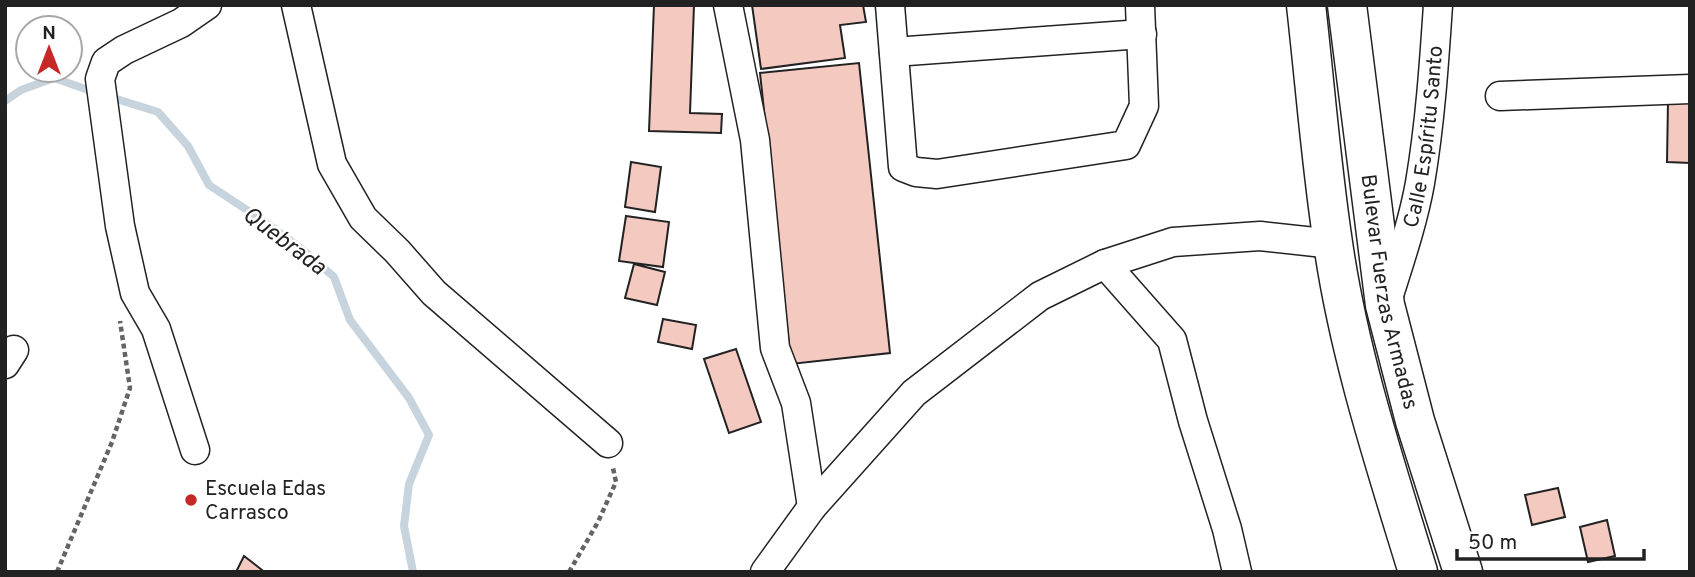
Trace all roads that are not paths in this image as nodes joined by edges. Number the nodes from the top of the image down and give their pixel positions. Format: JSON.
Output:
{"nodes":[{"id":1,"x":206,"y":5,"type":"edge"},
{"id":2,"x":296,"y":5,"type":"edge"},
{"id":3,"x":728,"y":5,"type":"edge"},
{"id":4,"x":890,"y":5,"type":"edge"},
{"id":5,"x":1140,"y":5,"type":"edge"},
{"id":6,"x":1306,"y":5,"type":"edge"},
{"id":7,"x":1347,"y":5,"type":"edge"},
{"id":8,"x":1438,"y":5,"type":"edge"},
{"id":9,"x":1142,"y":34,"type":"junction"},
{"id":10,"x":894,"y":52,"type":"junction"},
{"id":11,"x":1690,"y":89,"type":"edge"},
{"id":12,"x":1500,"y":96,"type":"dead end"},
{"id":13,"x":1333,"y":244,"type":"junction"},
{"id":14,"x":1105,"y":264,"type":"junction"},
{"id":15,"x":1385,"y":306,"type":"junction"},
{"id":16,"x":608,"y":443,"type":"road end"},
{"id":17,"x":195,"y":450,"type":"dead end"},
{"id":18,"x":812,"y":507,"type":"junction"},
{"id":19,"x":765,"y":572,"type":"edge"},
{"id":20,"x":1237,"y":572,"type":"edge"},
{"id":21,"x":1418,"y":572,"type":"edge"},
{"id":22,"x":1463,"y":572,"type":"edge"}],
"edges":[{"from":1,"to":17,"type":"street"},
{"from":2,"to":16,"type":"street"},
{"from":3,"to":18,"type":"street"},
{"from":4,"to":10,"type":"street"},
{"from":5,"to":9,"type":"street"},
{"from":6,"to":13,"type":"highway","name":"Bulevar Fuerzas Armadas"},
{"from":7,"to":15,"type":"highway","name":"Bulevar Fuerzas Armadas"},
{"from":8,"to":15,"type":"street","name":"Calle Espíritu Santo"},
{"from":9,"to":10,"type":"street"},
{"from":9,"to":10,"type":"street"},
{"from":11,"to":12,"type":"street"},
{"from":13,"to":14,"type":"street"},
{"from":13,"to":21,"type":"highway","name":"Bulevar Fuerzas Armadas"},
{"from":14,"to":18,"type":"street"},
{"from":14,"to":20,"type":"street"},
{"from":15,"to":22,"type":"highway","name":"Bulevar Fuerzas Armadas"},
{"from":18,"to":19,"type":"street"}]}
